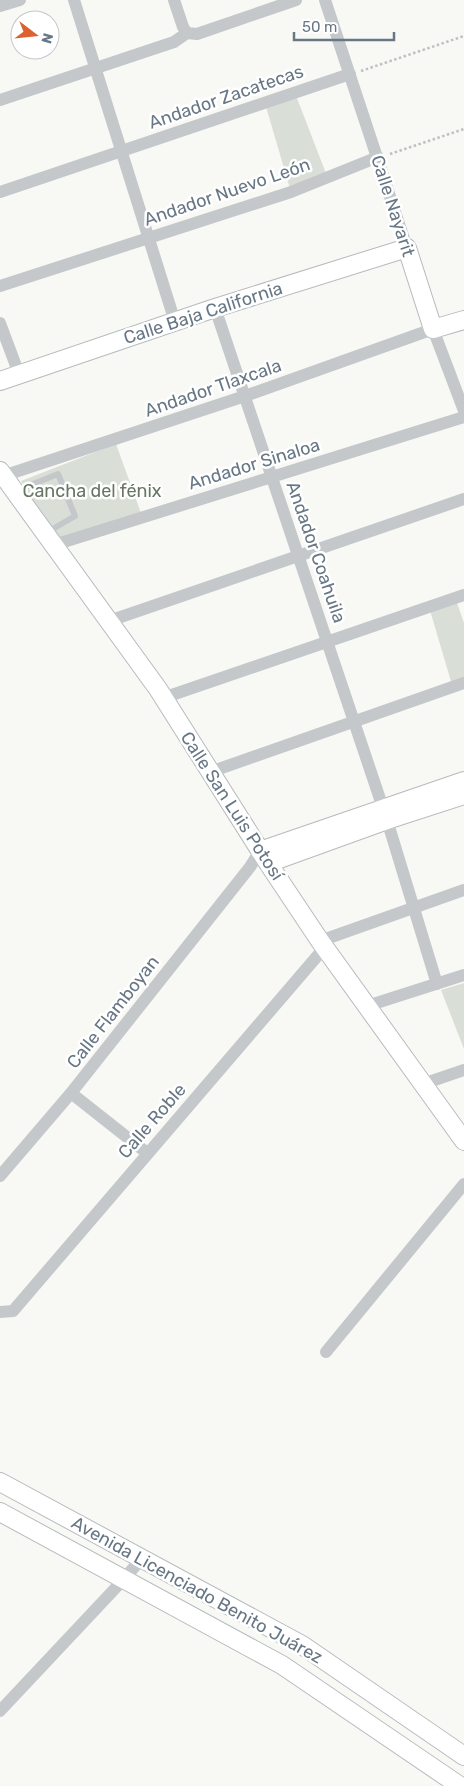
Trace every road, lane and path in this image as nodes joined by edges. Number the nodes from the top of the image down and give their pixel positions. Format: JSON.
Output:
{"nodes":[{"id":1,"x":20,"y":0,"type":"edge"},
{"id":2,"x":74,"y":0,"type":"edge"},
{"id":3,"x":174,"y":0,"type":"edge"},
{"id":4,"x":296,"y":0,"type":"edge"},
{"id":5,"x":326,"y":0,"type":"edge"},
{"id":6,"x":0,"y":6,"type":"edge"},
{"id":7,"x":187,"y":33,"type":"junction"},
{"id":8,"x":464,"y":36,"type":"edge"},
{"id":9,"x":97,"y":68,"type":"junction"},
{"id":10,"x":350,"y":74,"type":"junction"},
{"id":11,"x":0,"y":100,"type":"edge"},
{"id":12,"x":464,"y":129,"type":"edge"},
{"id":13,"x":122,"y":150,"type":"junction"},
{"id":14,"x":378,"y":157,"type":"junction"},
{"id":15,"x":0,"y":192,"type":"edge"},
{"id":16,"x":149,"y":236,"type":"junction"},
{"id":17,"x":407,"y":248,"type":"junction"},
{"id":18,"x":0,"y":286,"type":"edge"},
{"id":19,"x":215,"y":308,"type":"junction"},
{"id":20,"x":464,"y":320,"type":"edge"},
{"id":21,"x":175,"y":322,"type":"junction"},
{"id":22,"x":0,"y":323,"type":"edge"},
{"id":23,"x":433,"y":330,"type":"junction"},
{"id":24,"x":19,"y":374,"type":"junction"},
{"id":25,"x":0,"y":381,"type":"edge"},
{"id":26,"x":245,"y":396,"type":"junction"},
{"id":27,"x":464,"y":411,"type":"edge"},
{"id":28,"x":464,"y":416,"type":"edge"},
{"id":29,"x":1,"y":476,"type":"edge"},
{"id":30,"x":272,"y":477,"type":"junction"},
{"id":31,"x":15,"y":492,"type":"junction"},
{"id":32,"x":464,"y":499,"type":"edge"},
{"id":33,"x":50,"y":539,"type":"junction"},
{"id":34,"x":298,"y":556,"type":"junction"},
{"id":35,"x":464,"y":595,"type":"edge"},
{"id":36,"x":109,"y":621,"type":"junction"},
{"id":37,"x":328,"y":641,"type":"junction"},
{"id":38,"x":464,"y":683,"type":"edge"},
{"id":39,"x":164,"y":698,"type":"junction"},
{"id":40,"x":354,"y":720,"type":"junction"},
{"id":41,"x":210,"y":772,"type":"junction"},
{"id":42,"x":464,"y":781,"type":"edge"},
{"id":43,"x":464,"y":795,"type":"edge"},
{"id":44,"x":385,"y":814,"type":"junction"},
{"id":45,"x":264,"y":857,"type":"junction"},
{"id":46,"x":464,"y":890,"type":"edge"},
{"id":47,"x":413,"y":908,"type":"junction"},
{"id":48,"x":322,"y":944,"type":"junction"},
{"id":49,"x":464,"y":975,"type":"edge"},
{"id":50,"x":437,"y":984,"type":"junction"},
{"id":51,"x":367,"y":1006,"type":"junction"},
{"id":52,"x":464,"y":1070,"type":"edge"},
{"id":53,"x":423,"y":1084,"type":"junction"},
{"id":54,"x":71,"y":1093,"type":"junction"},
{"id":55,"x":464,"y":1141,"type":"edge"},
{"id":56,"x":148,"y":1154,"type":"junction"},
{"id":57,"x":0,"y":1176,"type":"edge"},
{"id":58,"x":464,"y":1184,"type":"edge"},
{"id":59,"x":2,"y":1312,"type":"edge"},
{"id":60,"x":326,"y":1352,"type":"dead end"},
{"id":61,"x":0,"y":1482,"type":"edge"},
{"id":62,"x":0,"y":1512,"type":"edge"},
{"id":63,"x":142,"y":1558,"type":"junction"},
{"id":64,"x":124,"y":1579,"type":"junction"},
{"id":65,"x":0,"y":1711,"type":"edge"},
{"id":66,"x":464,"y":1756,"type":"edge"},
{"id":67,"x":460,"y":1786,"type":"edge"}],
"edges":[{"from":1,"to":6,"type":"street"},
{"from":2,"to":9,"type":"street"},
{"from":3,"to":7,"type":"street"},
{"from":4,"to":7,"type":"street"},
{"from":5,"to":10,"type":"street","name":"Calle Nayarit"},
{"from":7,"to":9,"type":"street"},
{"from":8,"to":10,"type":"path"},
{"from":9,"to":11,"type":"street"},
{"from":9,"to":13,"type":"street"},
{"from":10,"to":13,"type":"street","name":"Andador Zacatecas"},
{"from":10,"to":14,"type":"street","name":"Calle Nayarit"},
{"from":12,"to":14,"type":"path"},
{"from":13,"to":15,"type":"street","name":"Andador Zacatecas"},
{"from":13,"to":16,"type":"street"},
{"from":14,"to":16,"type":"street","name":"Andador Nuevo León"},
{"from":14,"to":17,"type":"street","name":"Calle Nayarit"},
{"from":16,"to":18,"type":"street","name":"Andador Nuevo León"},
{"from":16,"to":21,"type":"street"},
{"from":17,"to":19,"type":"main road","name":"Calle Baja California"},
{"from":17,"to":23,"type":"main road","name":"Calle Nayarit"},
{"from":19,"to":21,"type":"main road","name":"Calle Baja California"},
{"from":19,"to":26,"type":"street","name":"Andador Coahuila"},
{"from":20,"to":23,"type":"main road"},
{"from":21,"to":24,"type":"main road","name":"Calle Baja California"},
{"from":22,"to":24,"type":"street"},
{"from":23,"to":26,"type":"street","name":"Andador Tlaxcala"},
{"from":23,"to":27,"type":"street","name":"Calle Nayarit"},
{"from":24,"to":25,"type":"main road","name":"Calle Baja California"},
{"from":26,"to":29,"type":"street","name":"Andador Tlaxcala"},
{"from":26,"to":30,"type":"street","name":"Andador Coahuila"},
{"from":28,"to":30,"type":"street","name":"Andador Sinaloa"},
{"from":29,"to":31,"type":"main road","name":"Calle San Luis Potosí"},
{"from":30,"to":33,"type":"street","name":"Andador Sinaloa"},
{"from":30,"to":34,"type":"street","name":"Andador Coahuila"},
{"from":31,"to":33,"type":"main road","name":"Calle San Luis Potosí"},
{"from":31,"to":33,"type":"lane"},
{"from":32,"to":34,"type":"street"},
{"from":33,"to":36,"type":"main road","name":"Calle San Luis Potosí"},
{"from":34,"to":36,"type":"street"},
{"from":34,"to":37,"type":"street","name":"Andador Coahuila"},
{"from":35,"to":37,"type":"street"},
{"from":36,"to":39,"type":"main road","name":"Calle San Luis Potosí"},
{"from":37,"to":39,"type":"street"},
{"from":37,"to":40,"type":"street","name":"Andador Coahuila"},
{"from":38,"to":40,"type":"street"},
{"from":39,"to":41,"type":"main road","name":"Calle San Luis Potosí"},
{"from":40,"to":41,"type":"street"},
{"from":40,"to":44,"type":"street","name":"Andador Coahuila"},
{"from":41,"to":45,"type":"main road","name":"Calle San Luis Potosí"},
{"from":42,"to":44,"type":"main road"},
{"from":43,"to":44,"type":"main road"},
{"from":44,"to":45,"type":"main road"},
{"from":44,"to":47,"type":"street","name":"Andador Coahuila"},
{"from":45,"to":48,"type":"main road","name":"Calle San Luis Potosí"},
{"from":45,"to":54,"type":"street","name":"Calle Flamboyan"},
{"from":46,"to":47,"type":"street"},
{"from":47,"to":48,"type":"street"},
{"from":47,"to":50,"type":"street","name":"Andador Coahuila"},
{"from":48,"to":51,"type":"main road","name":"Calle San Luis Potosí"},
{"from":48,"to":56,"type":"street","name":"Calle Roble"},
{"from":49,"to":50,"type":"street"},
{"from":50,"to":51,"type":"street"},
{"from":51,"to":53,"type":"main road","name":"Calle San Luis Potosí"},
{"from":52,"to":53,"type":"street"},
{"from":53,"to":55,"type":"main road","name":"Calle San Luis Potosí"},
{"from":54,"to":56,"type":"street"},
{"from":54,"to":57,"type":"street","name":"Calle Flamboyan"},
{"from":56,"to":59,"type":"street","name":"Calle Roble"},
{"from":58,"to":60,"type":"street"},
{"from":61,"to":63,"type":"main road","name":"Avenida Licenciado Benito Juárez"},
{"from":62,"to":64,"type":"main road","name":"Avenida Licenciado Benito Juárez"},
{"from":63,"to":64,"type":"street"},
{"from":63,"to":66,"type":"main road","name":"Avenida Licenciado Benito Juárez"},
{"from":64,"to":65,"type":"street"},
{"from":64,"to":67,"type":"main road","name":"Avenida Licenciado Benito Juárez"}]}
